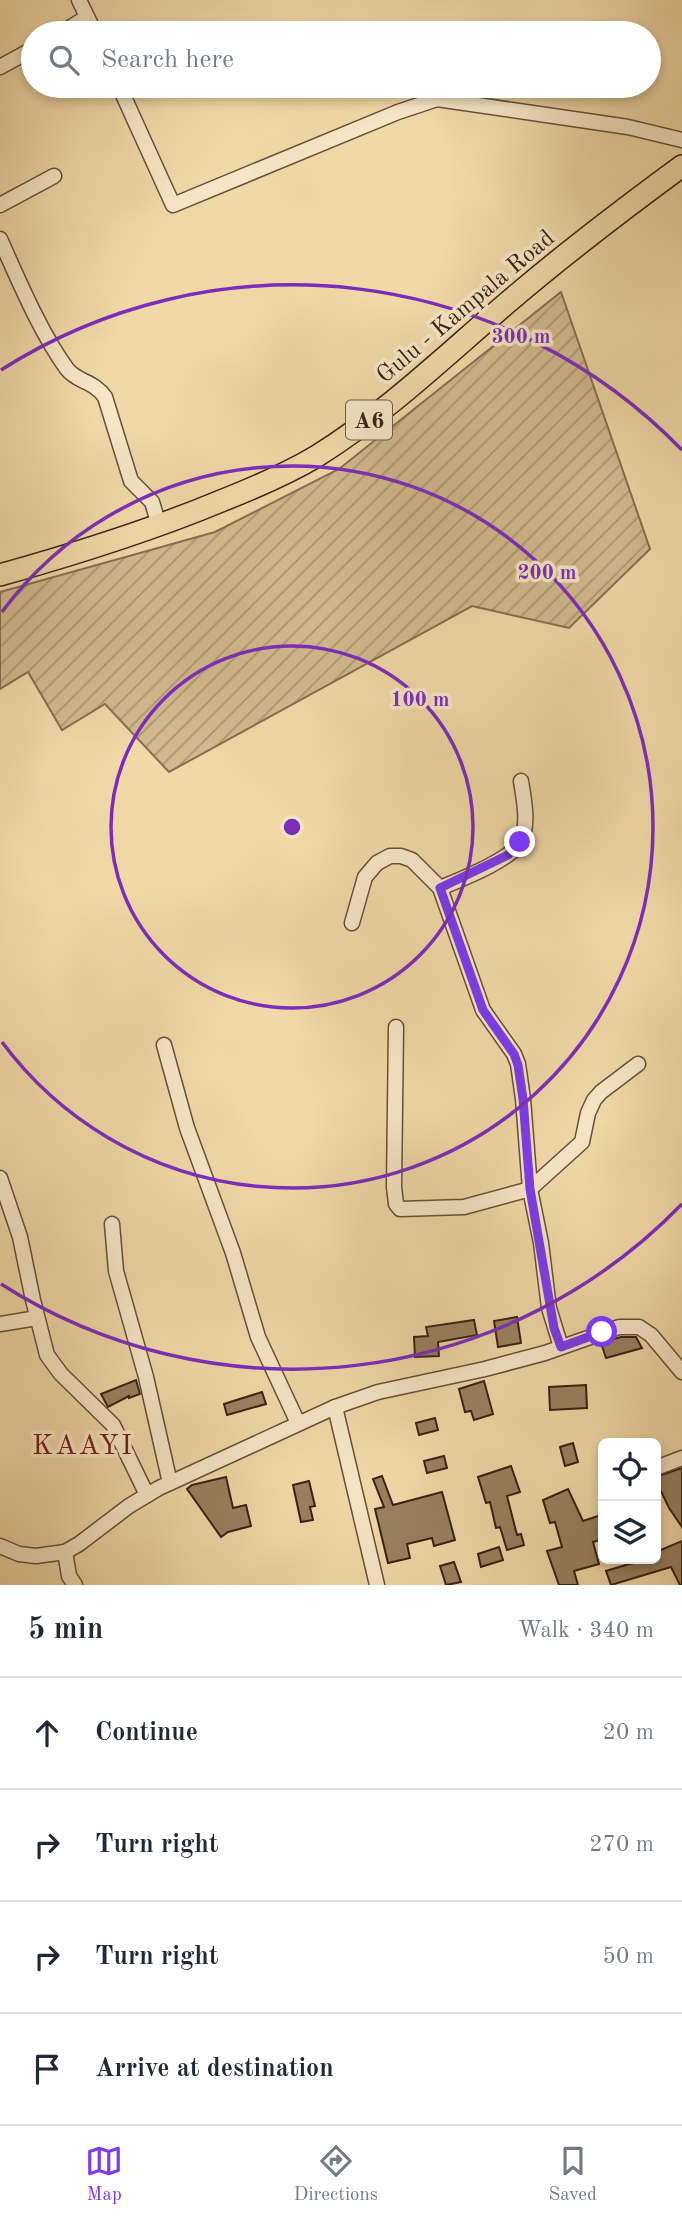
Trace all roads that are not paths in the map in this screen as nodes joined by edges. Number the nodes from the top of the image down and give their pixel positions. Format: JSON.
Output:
{"nodes":[{"id":1,"x":79,"y":0,"type":"edge"},
{"id":2,"x":87,"y":17,"type":"junction"},
{"id":3,"x":81,"y":21,"type":"edge"},
{"id":4,"x":89,"y":21,"type":"edge"},
{"id":5,"x":21,"y":56,"type":"edge"},
{"id":6,"x":0,"y":67,"type":"edge"},
{"id":7,"x":124,"y":98,"type":"edge"},
{"id":8,"x":682,"y":139,"type":"edge"},
{"id":9,"x":682,"y":166,"type":"edge"},
{"id":10,"x":54,"y":176,"type":"dead end"},
{"id":11,"x":0,"y":205,"type":"edge"},
{"id":12,"x":0,"y":239,"type":"edge"},
{"id":13,"x":153,"y":528,"type":"junction"},
{"id":14,"x":0,"y":575,"type":"edge"},
{"id":15,"x":521,"y":781,"type":"dead end"},
{"id":16,"x":440,"y":888,"type":"junction"},
{"id":17,"x":352,"y":923,"type":"dead end"},
{"id":18,"x":396,"y":1027,"type":"dead end"},
{"id":19,"x":164,"y":1045,"type":"dead end"},
{"id":20,"x":638,"y":1064,"type":"dead end"},
{"id":21,"x":0,"y":1178,"type":"edge"},
{"id":22,"x":530,"y":1189,"type":"junction"},
{"id":23,"x":6,"y":1215,"type":"edge"},
{"id":24,"x":112,"y":1224,"type":"dead end"},
{"id":25,"x":37,"y":1318,"type":"junction"},
{"id":26,"x":0,"y":1324,"type":"edge"},
{"id":27,"x":561,"y":1347,"type":"junction"},
{"id":28,"x":682,"y":1372,"type":"edge"},
{"id":29,"x":335,"y":1407,"type":"junction"},
{"id":30,"x":298,"y":1423,"type":"junction"},
{"id":31,"x":682,"y":1458,"type":"edge"},
{"id":32,"x":661,"y":1466,"type":"edge"},
{"id":33,"x":170,"y":1483,"type":"junction"},
{"id":34,"x":147,"y":1495,"type":"junction"},
{"id":35,"x":0,"y":1546,"type":"edge"},
{"id":36,"x":65,"y":1552,"type":"junction"},
{"id":37,"x":75,"y":1585,"type":"edge"},
{"id":38,"x":377,"y":1585,"type":"edge"}],
"edges":[{"from":1,"to":2,"type":"street"},
{"from":2,"to":3,"type":"street"},
{"from":2,"to":4,"type":"street"},
{"from":5,"to":6,"type":"street"},
{"from":7,"to":8,"type":"street"},
{"from":9,"to":13,"type":"main road","name":"Gulu - Kampala Road","number":"A6"},
{"from":10,"to":11,"type":"street"},
{"from":12,"to":13,"type":"street"},
{"from":13,"to":14,"type":"main road","name":"Gulu - Kampala Road","number":"A6"},
{"from":15,"to":16,"type":"street"},
{"from":16,"to":17,"type":"street"},
{"from":16,"to":22,"type":"street"},
{"from":18,"to":22,"type":"street"},
{"from":19,"to":30,"type":"street"},
{"from":20,"to":22,"type":"street"},
{"from":21,"to":23,"type":"street"},
{"from":22,"to":27,"type":"street"},
{"from":23,"to":25,"type":"street"},
{"from":24,"to":33,"type":"street"},
{"from":25,"to":26,"type":"street"},
{"from":25,"to":34,"type":"street"},
{"from":27,"to":28,"type":"street"},
{"from":27,"to":29,"type":"street"},
{"from":29,"to":30,"type":"street"},
{"from":29,"to":38,"type":"street"},
{"from":30,"to":33,"type":"street"},
{"from":31,"to":32,"type":"street"},
{"from":33,"to":34,"type":"street"},
{"from":34,"to":36,"type":"street"},
{"from":35,"to":36,"type":"street"},
{"from":36,"to":37,"type":"street"}]}
